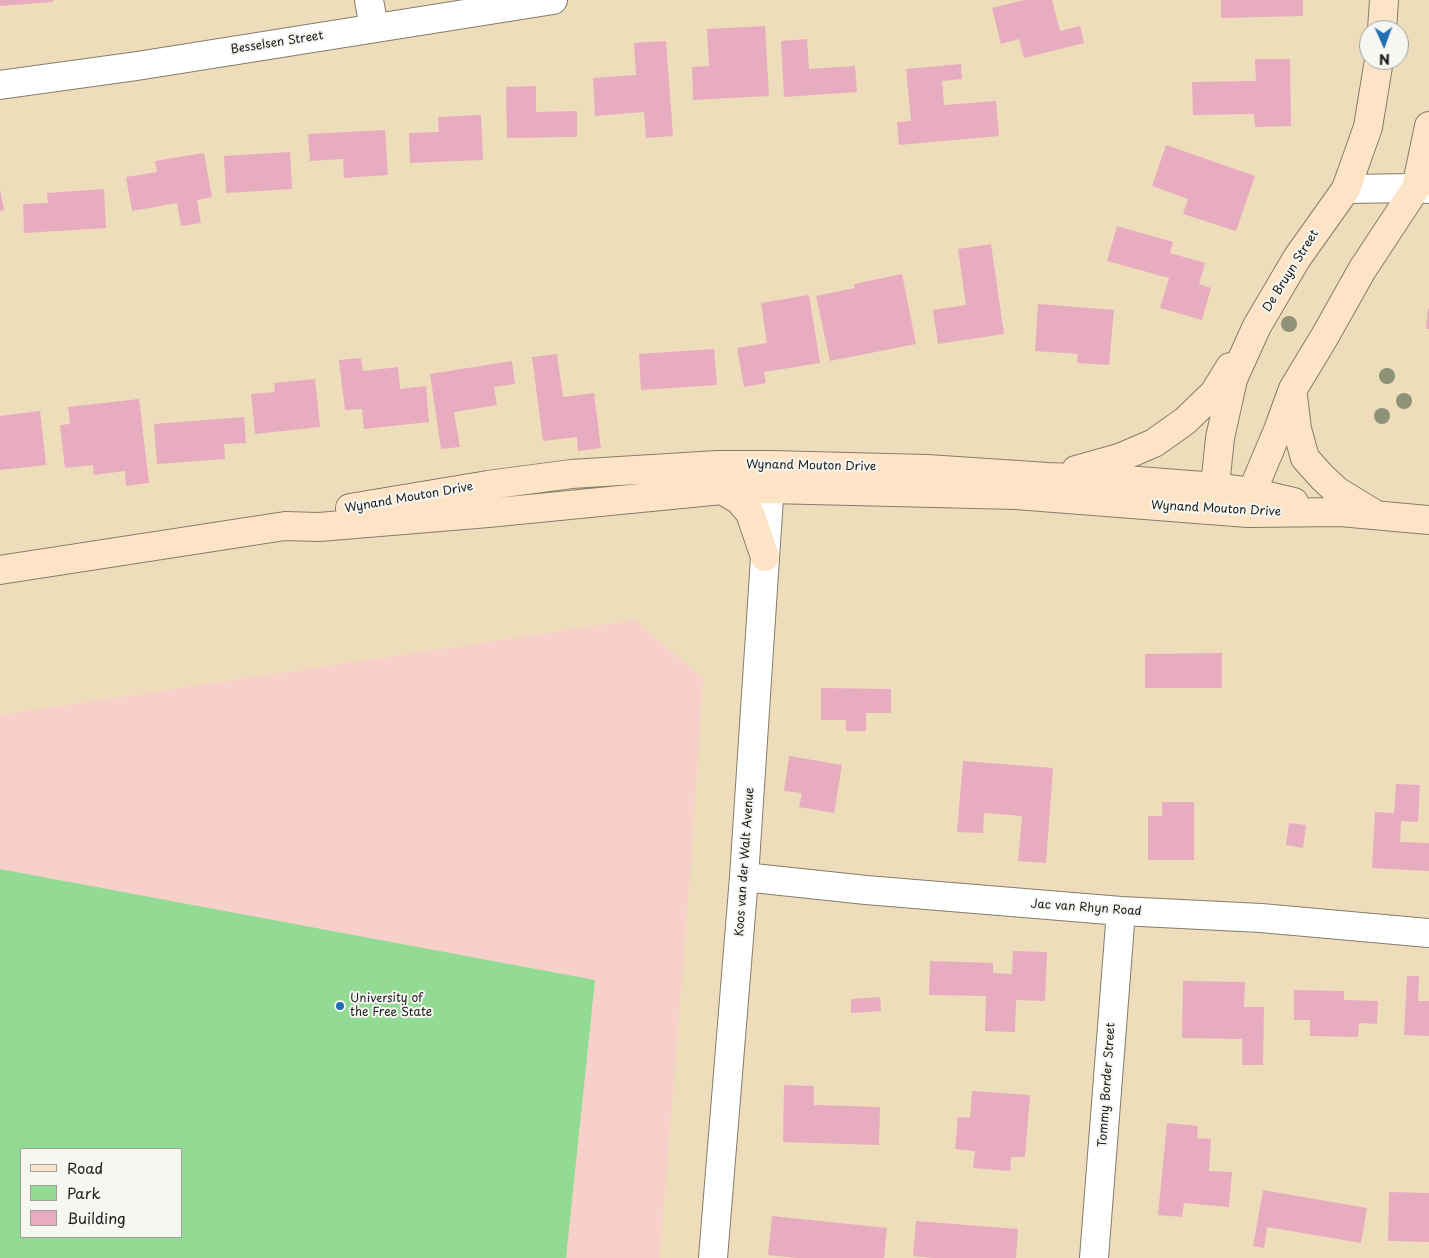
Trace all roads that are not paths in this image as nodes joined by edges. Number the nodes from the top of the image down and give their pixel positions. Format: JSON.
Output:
{"nodes":[{"id":1,"x":369,"y":0,"type":"edge"},
{"id":2,"x":553,"y":0,"type":"edge"},
{"id":3,"x":1384,"y":0,"type":"edge"},
{"id":4,"x":1383,"y":20,"type":"edge"},
{"id":5,"x":374,"y":28,"type":"junction"},
{"id":6,"x":1378,"y":70,"type":"edge"},
{"id":7,"x":0,"y":85,"type":"edge"},
{"id":8,"x":1429,"y":126,"type":"edge"},
{"id":9,"x":1422,"y":188,"type":"edge"},
{"id":10,"x":1346,"y":189,"type":"junction"},
{"id":11,"x":1257,"y":326,"type":"junction"},
{"id":12,"x":1292,"y":389,"type":"junction"},
{"id":13,"x":581,"y":474,"type":"junction"},
{"id":14,"x":771,"y":477,"type":"junction"},
{"id":15,"x":1048,"y":477,"type":"junction"},
{"id":16,"x":722,"y":490,"type":"junction"},
{"id":17,"x":1214,"y":499,"type":"junction"},
{"id":18,"x":1250,"y":502,"type":"junction"},
{"id":19,"x":582,"y":504,"type":"junction"},
{"id":20,"x":1376,"y":516,"type":"junction"},
{"id":21,"x":1429,"y":520,"type":"edge"},
{"id":22,"x":286,"y":526,"type":"junction"},
{"id":23,"x":765,"y":557,"type":"junction"},
{"id":24,"x":0,"y":570,"type":"edge"},
{"id":25,"x":744,"y":877,"type":"junction"},
{"id":26,"x":1121,"y":911,"type":"junction"},
{"id":27,"x":1429,"y":933,"type":"edge"},
{"id":28,"x":713,"y":1258,"type":"edge"},
{"id":29,"x":1094,"y":1258,"type":"edge"}],
"edges":[{"from":1,"to":5,"type":"street"},
{"from":2,"to":5,"type":"street","name":"Besselsen Street"},
{"from":3,"to":4,"type":"street"},
{"from":5,"to":7,"type":"street","name":"Besselsen Street"},
{"from":6,"to":10,"type":"street","name":"De Bruyn Street"},
{"from":8,"to":9,"type":"street"},
{"from":9,"to":10,"type":"street"},
{"from":9,"to":12,"type":"street"},
{"from":10,"to":11,"type":"street","name":"De Bruyn Street"},
{"from":11,"to":15,"type":"street"},
{"from":11,"to":17,"type":"street","name":"De Bruyn Street"},
{"from":12,"to":18,"type":"street"},
{"from":12,"to":20,"type":"street"},
{"from":13,"to":14,"type":"street","name":"Wynand Mouton Drive"},
{"from":13,"to":19,"type":"street"},
{"from":13,"to":22,"type":"street","name":"Wynand Mouton Drive"},
{"from":14,"to":15,"type":"street","name":"Wynand Mouton Drive"},
{"from":14,"to":16,"type":"street","name":"Wynand Mouton Drive"},
{"from":14,"to":17,"type":"street","name":"Wynand Mouton Drive"},
{"from":14,"to":23,"type":"street","name":"Koos van der Walt Avenue"},
{"from":15,"to":17,"type":"street","name":"Wynand Mouton Drive"},
{"from":16,"to":19,"type":"street","name":"Wynand Mouton Drive"},
{"from":16,"to":23,"type":"street"},
{"from":17,"to":18,"type":"street","name":"Wynand Mouton Drive"},
{"from":18,"to":20,"type":"street","name":"Wynand Mouton Drive"},
{"from":19,"to":22,"type":"street","name":"Wynand Mouton Drive"},
{"from":20,"to":21,"type":"street","name":"Wynand Mouton Drive"},
{"from":22,"to":24,"type":"street","name":"Wynand Mouton Drive"},
{"from":23,"to":25,"type":"street","name":"Koos van der Walt Avenue"},
{"from":25,"to":26,"type":"street","name":"Jac van Rhyn Road"},
{"from":25,"to":28,"type":"street","name":"Koos van der Walt Avenue"},
{"from":26,"to":27,"type":"street","name":"Jac van Rhyn Road"},
{"from":26,"to":29,"type":"street","name":"Tommy Border Street"}]}
